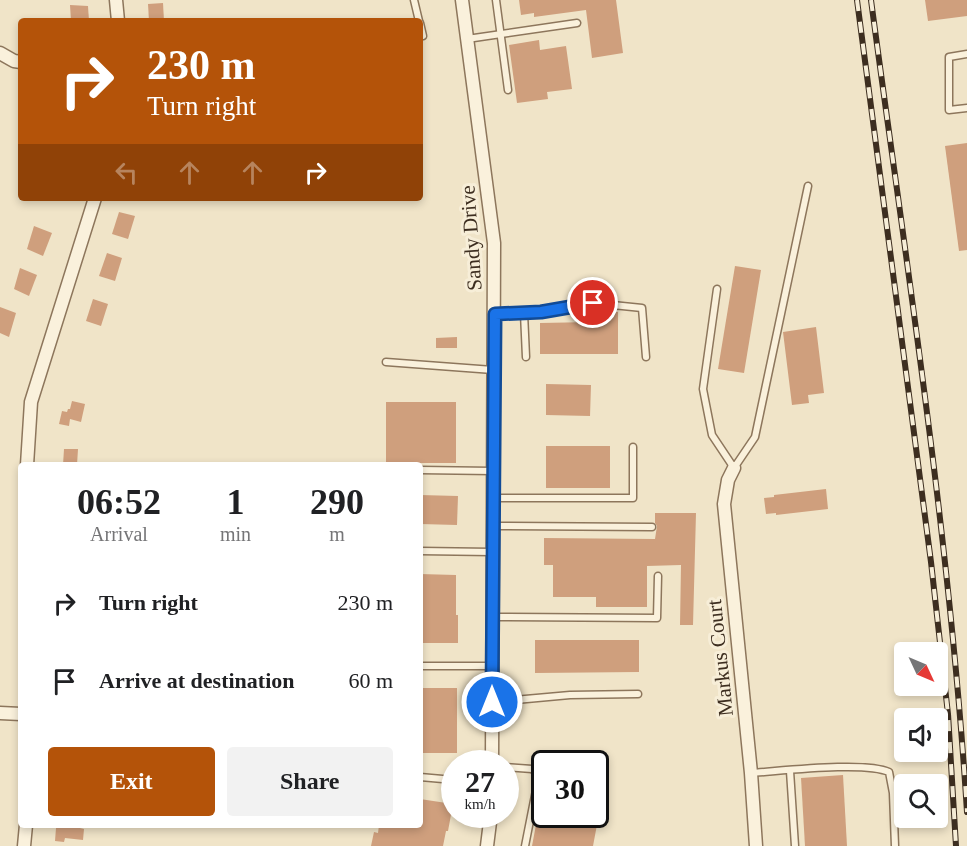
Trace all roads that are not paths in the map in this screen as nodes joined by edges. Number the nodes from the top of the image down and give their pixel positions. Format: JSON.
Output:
{"nodes":[{"id":1,"x":116,"y":0,"type":"edge"},
{"id":2,"x":414,"y":0,"type":"edge"},
{"id":3,"x":462,"y":0,"type":"edge"},
{"id":4,"x":496,"y":0,"type":"edge"},
{"id":5,"x":118,"y":18,"type":"edge"},
{"id":6,"x":419,"y":18,"type":"edge"},
{"id":7,"x":577,"y":23,"type":"dead end"},
{"id":8,"x":501,"y":34,"type":"junction"},
{"id":9,"x":467,"y":39,"type":"junction"},
{"id":10,"x":0,"y":53,"type":"edge"},
{"id":11,"x":967,"y":54,"type":"edge"},
{"id":12,"x":18,"y":62,"type":"edge"},
{"id":13,"x":508,"y":90,"type":"dead end"},
{"id":14,"x":967,"y":108,"type":"edge"},
{"id":15,"x":808,"y":186,"type":"dead end"},
{"id":16,"x":94,"y":201,"type":"edge"},
{"id":17,"x":717,"y":289,"type":"dead end"},
{"id":18,"x":524,"y":313,"type":"junction"},
{"id":19,"x":495,"y":314,"type":"junction"},
{"id":20,"x":526,"y":357,"type":"dead end"},
{"id":21,"x":646,"y":357,"type":"dead end"},
{"id":22,"x":386,"y":362,"type":"dead end"},
{"id":23,"x":494,"y":370,"type":"junction"},
{"id":24,"x":633,"y":447,"type":"dead end"},
{"id":25,"x":27,"y":462,"type":"edge"},
{"id":26,"x":734,"y":468,"type":"junction"},
{"id":27,"x":423,"y":470,"type":"edge"},
{"id":28,"x":494,"y":471,"type":"junction"},
{"id":29,"x":493,"y":498,"type":"junction"},
{"id":30,"x":493,"y":526,"type":"junction"},
{"id":31,"x":652,"y":527,"type":"dead end"},
{"id":32,"x":423,"y":551,"type":"edge"},
{"id":33,"x":493,"y":552,"type":"junction"},
{"id":34,"x":658,"y":576,"type":"dead end"},
{"id":35,"x":493,"y":617,"type":"junction"},
{"id":36,"x":423,"y":666,"type":"edge"},
{"id":37,"x":492,"y":666,"type":"junction"},
{"id":38,"x":638,"y":694,"type":"dead end"},
{"id":39,"x":492,"y":702,"type":"junction"},
{"id":40,"x":0,"y":713,"type":"edge"},
{"id":41,"x":18,"y":714,"type":"edge"},
{"id":42,"x":492,"y":750,"type":"edge"},
{"id":43,"x":519,"y":768,"type":"edge"},
{"id":44,"x":790,"y":771,"type":"junction"},
{"id":45,"x":751,"y":773,"type":"junction"},
{"id":46,"x":423,"y":777,"type":"edge"},
{"id":47,"x":441,"y":779,"type":"edge"},
{"id":48,"x":26,"y":828,"type":"edge"},
{"id":49,"x":489,"y":828,"type":"edge"},
{"id":50,"x":24,"y":846,"type":"edge"},
{"id":51,"x":487,"y":846,"type":"edge"},
{"id":52,"x":525,"y":846,"type":"edge"},
{"id":53,"x":756,"y":846,"type":"edge"},
{"id":54,"x":795,"y":846,"type":"edge"},
{"id":55,"x":895,"y":846,"type":"edge"}],
"edges":[{"from":1,"to":5,"type":"street"},
{"from":2,"to":6,"type":"lane"},
{"from":3,"to":9,"type":"street","name":"Sandy Drive"},
{"from":4,"to":8,"type":"lane"},
{"from":7,"to":8,"type":"lane"},
{"from":8,"to":9,"type":"lane"},
{"from":8,"to":13,"type":"lane"},
{"from":9,"to":19,"type":"street","name":"Sandy Drive"},
{"from":10,"to":12,"type":"street"},
{"from":11,"to":14,"type":"lane"},
{"from":15,"to":26,"type":"lane"},
{"from":16,"to":25,"type":"street"},
{"from":17,"to":26,"type":"lane"},
{"from":18,"to":19,"type":"lane"},
{"from":18,"to":20,"type":"lane"},
{"from":18,"to":21,"type":"lane"},
{"from":19,"to":23,"type":"street","name":"Sandy Drive"},
{"from":22,"to":23,"type":"lane"},
{"from":23,"to":28,"type":"street","name":"Sandy Drive"},
{"from":24,"to":29,"type":"lane"},
{"from":26,"to":45,"type":"street","name":"Markus Court"},
{"from":27,"to":28,"type":"lane"},
{"from":28,"to":29,"type":"street","name":"Sandy Drive"},
{"from":29,"to":30,"type":"street","name":"Sandy Drive"},
{"from":30,"to":31,"type":"lane"},
{"from":30,"to":33,"type":"street","name":"Sandy Drive"},
{"from":32,"to":33,"type":"lane"},
{"from":33,"to":35,"type":"street","name":"Sandy Drive"},
{"from":34,"to":35,"type":"lane"},
{"from":35,"to":37,"type":"street","name":"Sandy Drive"},
{"from":36,"to":37,"type":"lane"},
{"from":37,"to":39,"type":"street","name":"Sandy Drive"},
{"from":38,"to":39,"type":"lane"},
{"from":39,"to":42,"type":"street","name":"Sandy Drive"},
{"from":40,"to":41,"type":"street"},
{"from":43,"to":52,"type":"lane"},
{"from":44,"to":45,"type":"lane"},
{"from":44,"to":54,"type":"lane"},
{"from":44,"to":55,"type":"lane"},
{"from":45,"to":53,"type":"street","name":"Markus Court"},
{"from":46,"to":47,"type":"lane"},
{"from":48,"to":50,"type":"street"},
{"from":49,"to":51,"type":"street"}]}
